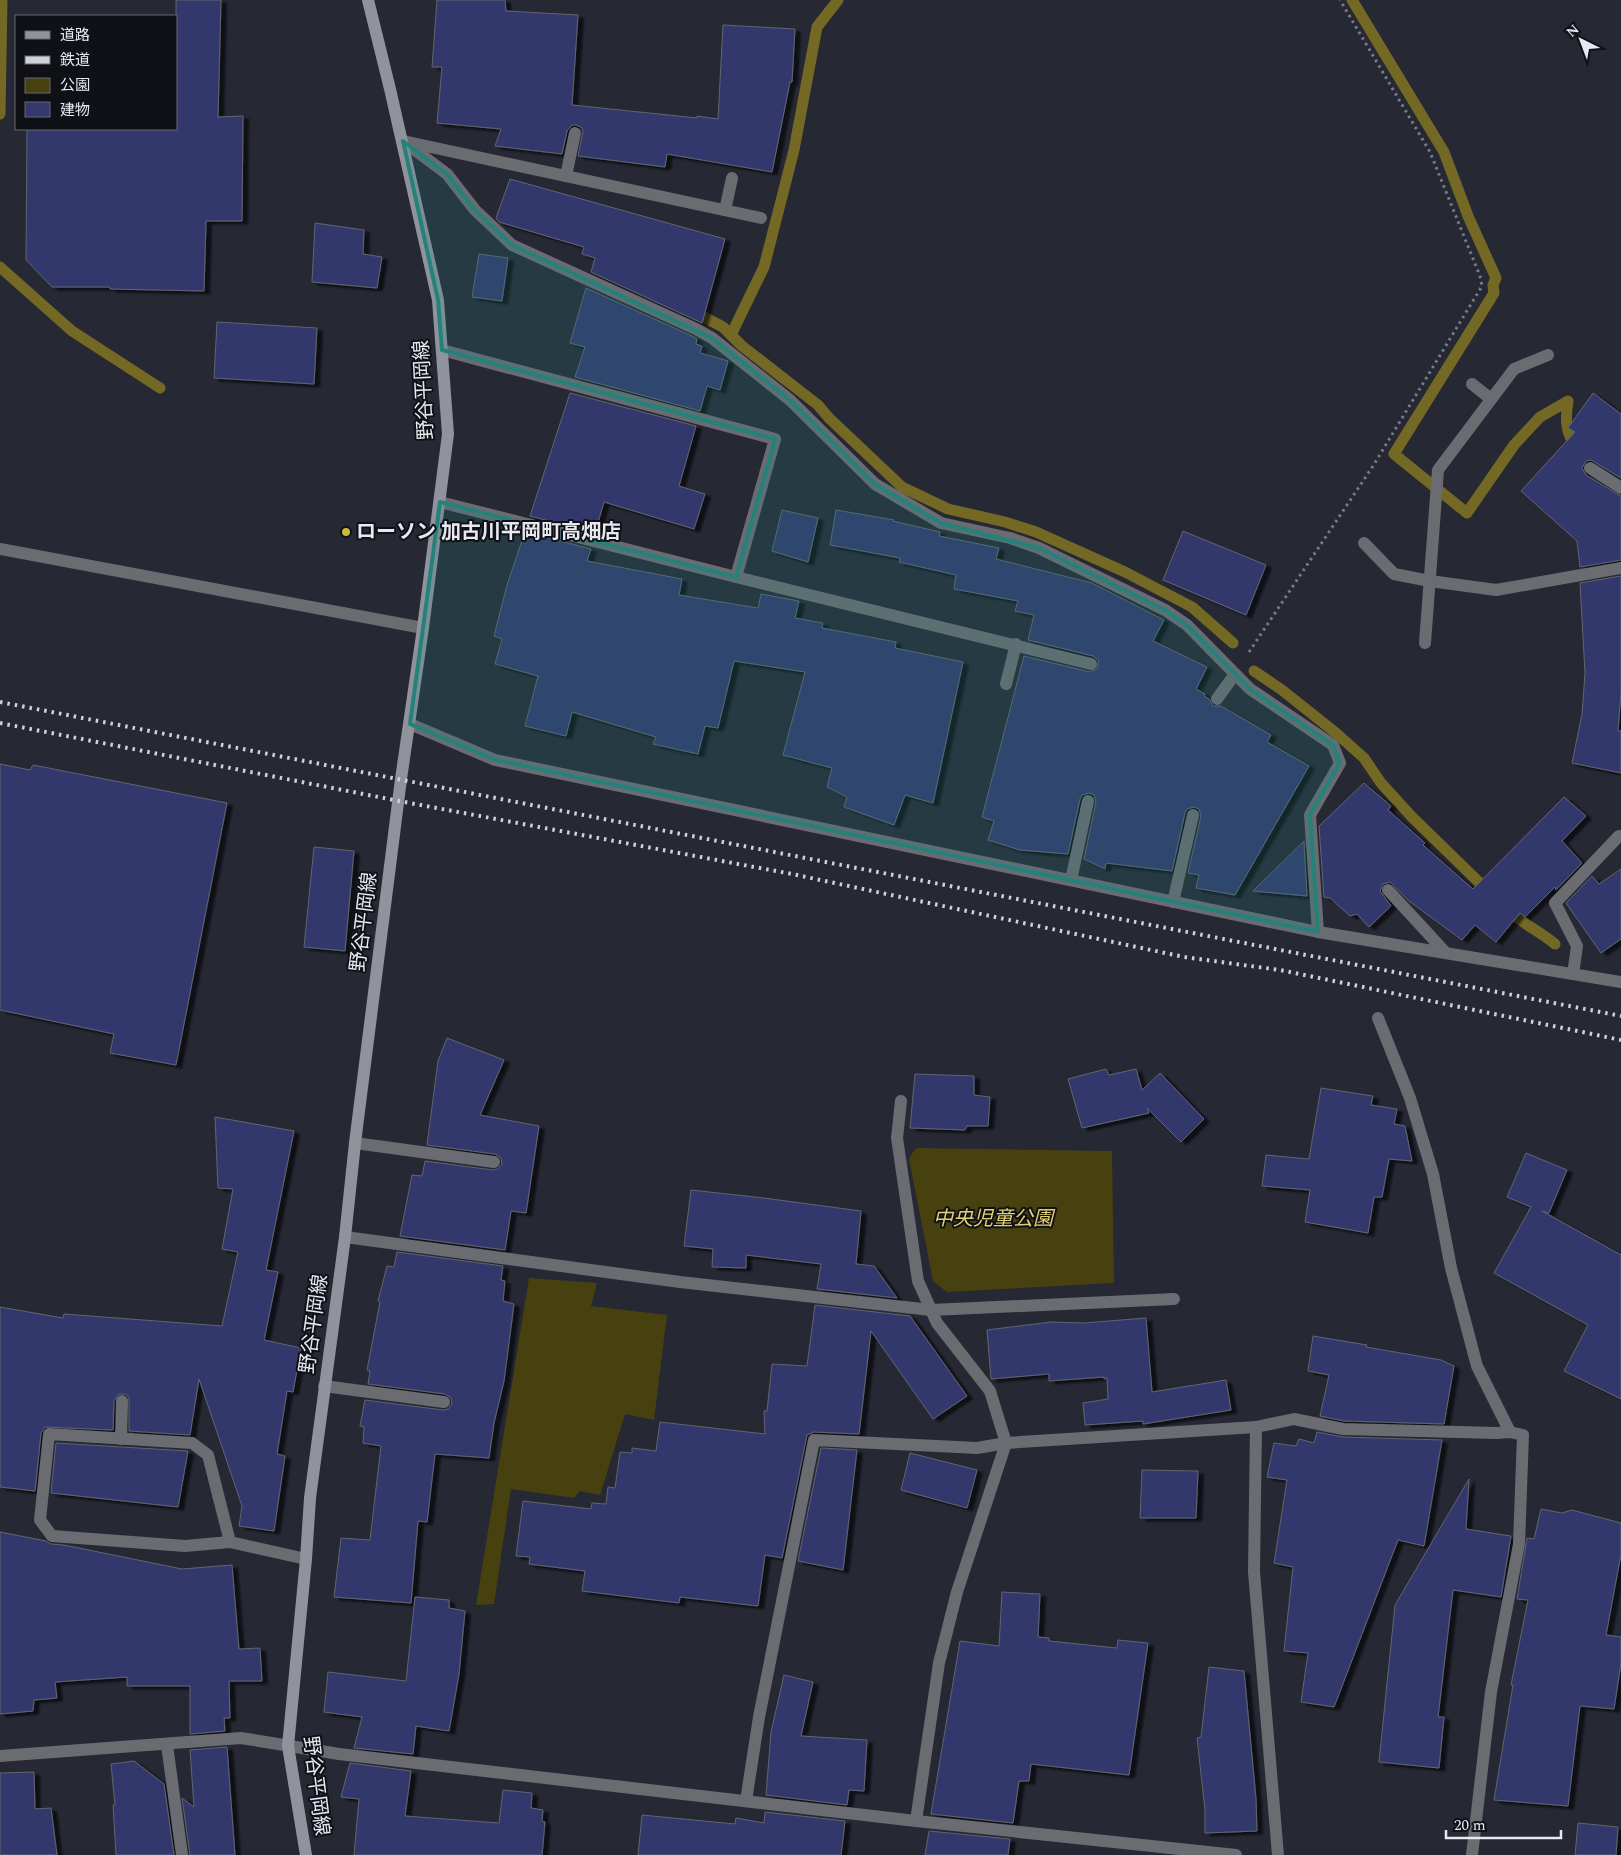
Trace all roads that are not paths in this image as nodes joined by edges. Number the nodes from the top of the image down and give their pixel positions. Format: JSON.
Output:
{"nodes":[{"id":1,"x":368,"y":0,"type":"edge"},
{"id":2,"x":576,"y":133,"type":"dead end"},
{"id":3,"x":402,"y":141,"type":"junction"},
{"id":4,"x":566,"y":176,"type":"junction"},
{"id":5,"x":732,"y":178,"type":"dead end"},
{"id":6,"x":725,"y":210,"type":"junction"},
{"id":7,"x":761,"y":218,"type":"dead end"},
{"id":8,"x":442,"y":350,"type":"junction"},
{"id":9,"x":1548,"y":355,"type":"dead end"},
{"id":10,"x":1472,"y":384,"type":"dead end"},
{"id":11,"x":1491,"y":399,"type":"junction"},
{"id":12,"x":1590,"y":468,"type":"dead end"},
{"id":13,"x":1621,"y":488,"type":"edge"},
{"id":14,"x":440,"y":502,"type":"junction"},
{"id":15,"x":1364,"y":543,"type":"dead end"},
{"id":16,"x":0,"y":550,"type":"edge"},
{"id":17,"x":1621,"y":568,"type":"edge"},
{"id":18,"x":736,"y":577,"type":"junction"},
{"id":19,"x":1430,"y":581,"type":"junction"},
{"id":20,"x":423,"y":628,"type":"junction"},
{"id":21,"x":1424,"y":643,"type":"dead end"},
{"id":22,"x":1016,"y":644,"type":"junction"},
{"id":23,"x":1091,"y":664,"type":"dead end"},
{"id":24,"x":1235,"y":674,"type":"junction"},
{"id":25,"x":1006,"y":684,"type":"dead end"},
{"id":26,"x":1217,"y":699,"type":"dead end"},
{"id":27,"x":410,"y":724,"type":"junction"},
{"id":28,"x":1088,"y":801,"type":"dead end"},
{"id":29,"x":1193,"y":815,"type":"dead end"},
{"id":30,"x":1619,"y":836,"type":"dead end"},
{"id":31,"x":1071,"y":880,"type":"junction"},
{"id":32,"x":1388,"y":890,"type":"dead end"},
{"id":33,"x":1173,"y":902,"type":"junction"},
{"id":34,"x":1318,"y":932,"type":"junction"},
{"id":35,"x":1446,"y":953,"type":"junction"},
{"id":36,"x":1573,"y":974,"type":"junction"},
{"id":37,"x":1621,"y":982,"type":"edge"},
{"id":38,"x":1378,"y":1018,"type":"dead end"},
{"id":39,"x":902,"y":1101,"type":"dead end"},
{"id":40,"x":355,"y":1143,"type":"junction"},
{"id":41,"x":494,"y":1162,"type":"dead end"},
{"id":42,"x":345,"y":1237,"type":"junction"},
{"id":43,"x":1174,"y":1299,"type":"dead end"},
{"id":44,"x":931,"y":1310,"type":"junction"},
{"id":45,"x":324,"y":1386,"type":"junction"},
{"id":46,"x":122,"y":1401,"type":"dead end"},
{"id":47,"x":444,"y":1402,"type":"dead end"},
{"id":48,"x":1256,"y":1427,"type":"junction"},
{"id":49,"x":1510,"y":1432,"type":"junction"},
{"id":50,"x":121,"y":1439,"type":"junction"},
{"id":51,"x":1006,"y":1443,"type":"junction"},
{"id":52,"x":230,"y":1542,"type":"junction"},
{"id":53,"x":306,"y":1559,"type":"junction"},
{"id":54,"x":167,"y":1745,"type":"junction"},
{"id":55,"x":288,"y":1746,"type":"junction"},
{"id":56,"x":0,"y":1756,"type":"edge"},
{"id":57,"x":746,"y":1801,"type":"junction"},
{"id":58,"x":916,"y":1821,"type":"junction"},
{"id":59,"x":1111,"y":1842,"type":"junction"},
{"id":60,"x":182,"y":1855,"type":"edge"},
{"id":61,"x":306,"y":1855,"type":"edge"},
{"id":62,"x":1109,"y":1855,"type":"edge"},
{"id":63,"x":1236,"y":1855,"type":"edge"},
{"id":64,"x":1278,"y":1855,"type":"edge"},
{"id":65,"x":1472,"y":1855,"type":"edge"}],
"edges":[{"from":1,"to":3,"type":"main road","name":"野谷平岡線"},
{"from":2,"to":4,"type":"street"},
{"from":3,"to":4,"type":"street"},
{"from":3,"to":8,"type":"main road","name":"野谷平岡線"},
{"from":3,"to":24,"type":"street"},
{"from":4,"to":6,"type":"street"},
{"from":5,"to":6,"type":"street"},
{"from":6,"to":7,"type":"street"},
{"from":8,"to":14,"type":"main road","name":"野谷平岡線"},
{"from":8,"to":18,"type":"street"},
{"from":9,"to":11,"type":"street"},
{"from":10,"to":11,"type":"street"},
{"from":11,"to":19,"type":"street"},
{"from":12,"to":13,"type":"street"},
{"from":14,"to":18,"type":"street"},
{"from":14,"to":20,"type":"main road","name":"野谷平岡線"},
{"from":15,"to":19,"type":"street"},
{"from":16,"to":20,"type":"street"},
{"from":17,"to":19,"type":"street"},
{"from":18,"to":22,"type":"street"},
{"from":19,"to":21,"type":"street"},
{"from":20,"to":27,"type":"main road","name":"野谷平岡線"},
{"from":22,"to":23,"type":"street"},
{"from":22,"to":25,"type":"street"},
{"from":24,"to":26,"type":"street"},
{"from":24,"to":34,"type":"street"},
{"from":27,"to":31,"type":"street"},
{"from":27,"to":40,"type":"main road","name":"野谷平岡線"},
{"from":28,"to":31,"type":"street"},
{"from":29,"to":33,"type":"street"},
{"from":30,"to":36,"type":"street"},
{"from":31,"to":33,"type":"street"},
{"from":32,"to":35,"type":"street"},
{"from":33,"to":34,"type":"street"},
{"from":34,"to":35,"type":"street"},
{"from":35,"to":36,"type":"street"},
{"from":36,"to":37,"type":"street"},
{"from":38,"to":49,"type":"street"},
{"from":39,"to":44,"type":"street"},
{"from":40,"to":41,"type":"street"},
{"from":40,"to":42,"type":"main road","name":"野谷平岡線"},
{"from":42,"to":44,"type":"street"},
{"from":42,"to":45,"type":"main road","name":"野谷平岡線"},
{"from":43,"to":44,"type":"street"},
{"from":44,"to":51,"type":"street"},
{"from":45,"to":47,"type":"street"},
{"from":45,"to":53,"type":"main road","name":"野谷平岡線"},
{"from":46,"to":50,"type":"street"},
{"from":48,"to":49,"type":"street"},
{"from":48,"to":51,"type":"street"},
{"from":48,"to":64,"type":"street"},
{"from":49,"to":65,"type":"street"},
{"from":50,"to":52,"type":"street"},
{"from":50,"to":52,"type":"street"},
{"from":51,"to":57,"type":"street"},
{"from":51,"to":58,"type":"street"},
{"from":52,"to":53,"type":"street"},
{"from":53,"to":55,"type":"main road","name":"野谷平岡線"},
{"from":54,"to":55,"type":"street"},
{"from":54,"to":56,"type":"street"},
{"from":54,"to":60,"type":"street"},
{"from":55,"to":57,"type":"street"},
{"from":55,"to":61,"type":"main road","name":"野谷平岡線"},
{"from":57,"to":58,"type":"street"},
{"from":58,"to":59,"type":"street"},
{"from":59,"to":62,"type":"street"},
{"from":59,"to":63,"type":"street"}]}
